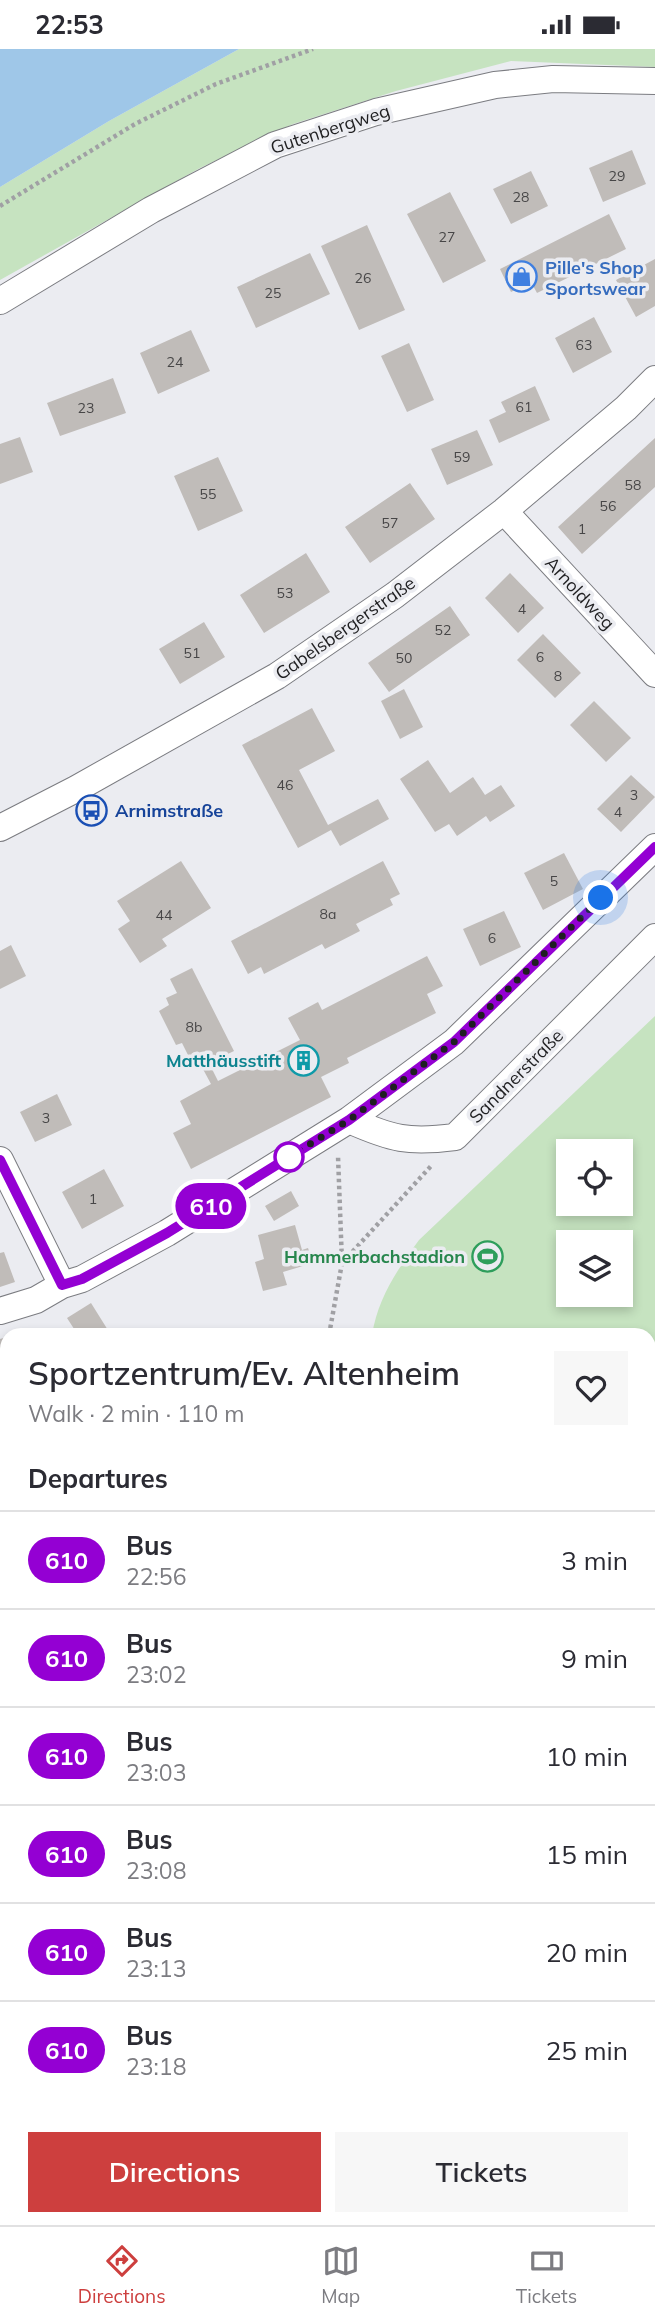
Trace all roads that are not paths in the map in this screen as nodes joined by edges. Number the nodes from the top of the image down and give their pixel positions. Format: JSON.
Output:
{"nodes":[{"id":1,"x":655,"y":81,"type":"edge"},
{"id":2,"x":0,"y":301,"type":"edge"},
{"id":3,"x":655,"y":379,"type":"edge"},
{"id":4,"x":504,"y":511,"type":"junction"},
{"id":5,"x":655,"y":674,"type":"edge"},
{"id":6,"x":0,"y":828,"type":"edge"},
{"id":7,"x":655,"y":846,"type":"edge"},
{"id":8,"x":655,"y":937,"type":"edge"},
{"id":9,"x":349,"y":1120,"type":"junction"},
{"id":10,"x":0,"y":1160,"type":"edge"},
{"id":11,"x":62,"y":1285,"type":"junction"},
{"id":12,"x":0,"y":1311,"type":"edge"}],
"edges":[{"from":1,"to":2,"type":"street","name":"Gutenbergweg"},
{"from":3,"to":4,"type":"street","name":"Gabelsbergerstraße"},
{"from":4,"to":5,"type":"street","name":"Arnoldweg"},
{"from":4,"to":6,"type":"street","name":"Gabelsbergerstraße"},
{"from":7,"to":9,"type":"street"},
{"from":8,"to":9,"type":"street","name":"Sandnerstraße"},
{"from":9,"to":11,"type":"street"},
{"from":10,"to":11,"type":"street"},
{"from":11,"to":12,"type":"street"}]}
